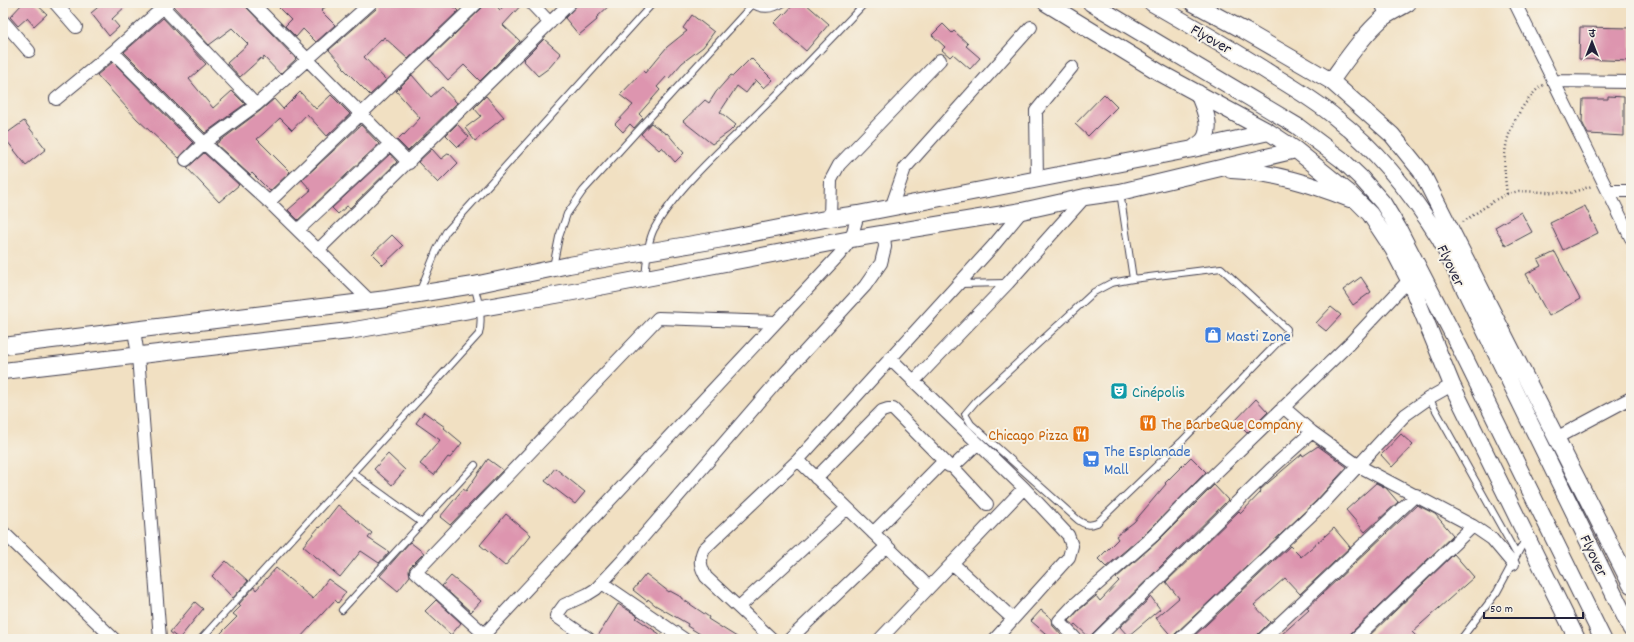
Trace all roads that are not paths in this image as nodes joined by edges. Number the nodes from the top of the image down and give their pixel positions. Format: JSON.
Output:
{"nodes":[{"id":1,"x":55,"y":3,"type":"edge"},
{"id":2,"x":252,"y":3,"type":"edge"},
{"id":3,"x":477,"y":3,"type":"edge"},
{"id":4,"x":531,"y":3,"type":"edge"},
{"id":5,"x":570,"y":3,"type":"edge"},
{"id":6,"x":653,"y":3,"type":"edge"},
{"id":7,"x":784,"y":3,"type":"edge"},
{"id":8,"x":865,"y":3,"type":"edge"},
{"id":9,"x":1046,"y":3,"type":"edge"},
{"id":10,"x":1091,"y":3,"type":"edge"},
{"id":11,"x":1152,"y":3,"type":"edge"},
{"id":12,"x":1193,"y":3,"type":"edge"},
{"id":13,"x":1408,"y":3,"type":"edge"},
{"id":14,"x":1515,"y":3,"type":"edge"},
{"id":15,"x":751,"y":4,"type":"edge"},
{"id":16,"x":165,"y":5,"type":"edge"},
{"id":17,"x":363,"y":5,"type":"edge"},
{"id":18,"x":1381,"y":10,"type":"edge"},
{"id":19,"x":3,"y":21,"type":"edge"},
{"id":20,"x":550,"y":23,"type":"junction"},
{"id":21,"x":76,"y":27,"type":"dead end"},
{"id":22,"x":1031,"y":27,"type":"dead end"},
{"id":23,"x":29,"y":51,"type":"dead end"},
{"id":24,"x":113,"y":52,"type":"junction"},
{"id":25,"x":308,"y":60,"type":"junction"},
{"id":26,"x":940,"y":60,"type":"dead end"},
{"id":27,"x":1072,"y":67,"type":"dead end"},
{"id":28,"x":1331,"y":81,"type":"junction"},
{"id":29,"x":1553,"y":82,"type":"junction"},
{"id":30,"x":1631,"y":82,"type":"edge"},
{"id":31,"x":1198,"y":93,"type":"junction"},
{"id":32,"x":56,"y":99,"type":"dead end"},
{"id":33,"x":256,"y":104,"type":"junction"},
{"id":34,"x":361,"y":114,"type":"junction"},
{"id":35,"x":1269,"y":132,"type":"junction"},
{"id":36,"x":204,"y":143,"type":"junction"},
{"id":37,"x":390,"y":144,"type":"junction"},
{"id":38,"x":1193,"y":149,"type":"junction"},
{"id":39,"x":1296,"y":150,"type":"junction"},
{"id":40,"x":186,"y":160,"type":"dead end"},
{"id":41,"x":409,"y":163,"type":"junction"},
{"id":42,"x":1214,"y":170,"type":"junction"},
{"id":43,"x":1037,"y":180,"type":"junction"},
{"id":44,"x":1605,"y":187,"type":"junction"},
{"id":45,"x":1631,"y":191,"type":"edge"},
{"id":46,"x":1120,"y":192,"type":"junction"},
{"id":47,"x":1085,"y":197,"type":"junction"},
{"id":48,"x":269,"y":202,"type":"junction"},
{"id":49,"x":1359,"y":202,"type":"junction"},
{"id":50,"x":1383,"y":204,"type":"junction"},
{"id":51,"x":891,"y":208,"type":"junction"},
{"id":52,"x":1022,"y":211,"type":"junction"},
{"id":53,"x":858,"y":214,"type":"junction"},
{"id":54,"x":1370,"y":214,"type":"junction"},
{"id":55,"x":830,"y":218,"type":"junction"},
{"id":56,"x":298,"y":230,"type":"junction"},
{"id":57,"x":884,"y":234,"type":"junction"},
{"id":58,"x":1631,"y":238,"type":"edge"},
{"id":59,"x":851,"y":239,"type":"junction"},
{"id":60,"x":318,"y":250,"type":"junction"},
{"id":61,"x":648,"y":252,"type":"junction"},
{"id":62,"x":553,"y":268,"type":"junction"},
{"id":63,"x":645,"y":279,"type":"junction"},
{"id":64,"x":1133,"y":279,"type":"junction"},
{"id":65,"x":1409,"y":280,"type":"junction"},
{"id":66,"x":1008,"y":283,"type":"junction"},
{"id":67,"x":958,"y":284,"type":"junction"},
{"id":68,"x":474,"y":285,"type":"junction"},
{"id":69,"x":419,"y":294,"type":"junction"},
{"id":70,"x":370,"y":301,"type":"junction"},
{"id":71,"x":480,"y":309,"type":"junction"},
{"id":72,"x":776,"y":322,"type":"junction"},
{"id":73,"x":134,"y":330,"type":"junction"},
{"id":74,"x":3,"y":346,"type":"edge"},
{"id":75,"x":138,"y":356,"type":"junction"},
{"id":76,"x":890,"y":358,"type":"junction"},
{"id":77,"x":3,"y":371,"type":"edge"},
{"id":78,"x":913,"y":382,"type":"junction"},
{"id":79,"x":1452,"y":385,"type":"junction"},
{"id":80,"x":1429,"y":398,"type":"junction"},
{"id":81,"x":1631,"y":398,"type":"edge"},
{"id":82,"x":1283,"y":407,"type":"junction"},
{"id":83,"x":1312,"y":432,"type":"junction"},
{"id":84,"x":1556,"y":438,"type":"junction"},
{"id":85,"x":977,"y":444,"type":"junction"},
{"id":86,"x":798,"y":460,"type":"junction"},
{"id":87,"x":948,"y":463,"type":"junction"},
{"id":88,"x":475,"y":465,"type":"dead end"},
{"id":89,"x":1359,"y":466,"type":"junction"},
{"id":90,"x":353,"y":473,"type":"junction"},
{"id":91,"x":816,"y":478,"type":"junction"},
{"id":92,"x":1024,"y":488,"type":"junction"},
{"id":93,"x":1416,"y":495,"type":"junction"},
{"id":94,"x":987,"y":504,"type":"dead end"},
{"id":95,"x":847,"y":508,"type":"junction"},
{"id":96,"x":422,"y":523,"type":"junction"},
{"id":97,"x":1473,"y":526,"type":"junction"},
{"id":98,"x":3,"y":532,"type":"edge"},
{"id":99,"x":873,"y":533,"type":"junction"},
{"id":100,"x":1527,"y":536,"type":"junction"},
{"id":101,"x":887,"y":546,"type":"junction"},
{"id":102,"x":1515,"y":560,"type":"junction"},
{"id":103,"x":952,"y":563,"type":"junction"},
{"id":104,"x":602,"y":583,"type":"junction"},
{"id":105,"x":1631,"y":585,"type":"edge"},
{"id":106,"x":929,"y":587,"type":"junction"},
{"id":107,"x":739,"y":607,"type":"junction"},
{"id":108,"x":342,"y":610,"type":"dead end"},
{"id":109,"x":1012,"y":618,"type":"junction"},
{"id":110,"x":1631,"y":629,"type":"edge"},
{"id":111,"x":482,"y":637,"type":"edge"},
{"id":112,"x":1074,"y":638,"type":"edge"},
{"id":113,"x":1464,"y":638,"type":"edge"},
{"id":114,"x":114,"y":639,"type":"edge"},
{"id":115,"x":160,"y":639,"type":"edge"},
{"id":116,"x":201,"y":639,"type":"edge"},
{"id":117,"x":589,"y":639,"type":"edge"},
{"id":118,"x":684,"y":639,"type":"edge"},
{"id":119,"x":772,"y":639,"type":"edge"},
{"id":120,"x":790,"y":639,"type":"edge"},
{"id":121,"x":880,"y":639,"type":"edge"},
{"id":122,"x":995,"y":639,"type":"edge"},
{"id":123,"x":1097,"y":639,"type":"edge"},
{"id":124,"x":1180,"y":639,"type":"edge"},
{"id":125,"x":1263,"y":639,"type":"edge"},
{"id":126,"x":1355,"y":639,"type":"edge"},
{"id":127,"x":1576,"y":639,"type":"edge"},
{"id":128,"x":1603,"y":639,"type":"edge"}],
"edges":[{"from":1,"to":21,"type":"street"},
{"from":2,"to":25,"type":"street"},
{"from":3,"to":34,"type":"street"},
{"from":4,"to":20,"type":"street"},
{"from":5,"to":20,"type":"street"},
{"from":6,"to":69,"type":"lane"},
{"from":7,"to":15,"type":"lane"},
{"from":8,"to":61,"type":"lane"},
{"from":9,"to":31,"type":"street"},
{"from":10,"to":50,"type":"street","name":"Flyover"},
{"from":11,"to":110,"type":"street","name":"Flyover"},
{"from":12,"to":28,"type":"street"},
{"from":13,"to":18,"type":"street"},
{"from":14,"to":29,"type":"street"},
{"from":15,"to":62,"type":"lane"},
{"from":16,"to":24,"type":"street"},
{"from":16,"to":33,"type":"street"},
{"from":17,"to":25,"type":"street"},
{"from":18,"to":28,"type":"street"},
{"from":19,"to":23,"type":"street"},
{"from":20,"to":41,"type":"street"},
{"from":22,"to":51,"type":"street"},
{"from":24,"to":32,"type":"street"},
{"from":24,"to":36,"type":"street"},
{"from":25,"to":33,"type":"street"},
{"from":25,"to":34,"type":"street"},
{"from":26,"to":55,"type":"street"},
{"from":27,"to":43,"type":"street"},
{"from":28,"to":84,"type":"street"},
{"from":29,"to":30,"type":"street"},
{"from":29,"to":44,"type":"street"},
{"from":31,"to":35,"type":"street"},
{"from":31,"to":38,"type":"street"},
{"from":33,"to":36,"type":"street"},
{"from":34,"to":37,"type":"street"},
{"from":34,"to":48,"type":"street"},
{"from":35,"to":38,"type":"street"},
{"from":35,"to":39,"type":"street"},
{"from":36,"to":40,"type":"street"},
{"from":36,"to":48,"type":"street"},
{"from":37,"to":41,"type":"street"},
{"from":37,"to":56,"type":"street"},
{"from":38,"to":43,"type":"street"},
{"from":39,"to":42,"type":"street"},
{"from":39,"to":49,"type":"street"},
{"from":41,"to":60,"type":"street"},
{"from":42,"to":46,"type":"street"},
{"from":42,"to":49,"type":"street"},
{"from":43,"to":51,"type":"street"},
{"from":44,"to":45,"type":"street"},
{"from":44,"to":58,"type":"street"},
{"from":46,"to":47,"type":"street"},
{"from":46,"to":64,"type":"lane"},
{"from":47,"to":52,"type":"street"},
{"from":47,"to":66,"type":"street"},
{"from":48,"to":56,"type":"street"},
{"from":49,"to":54,"type":"street"},
{"from":50,"to":54,"type":"street"},
{"from":50,"to":128,"type":"street","name":"Flyover"},
{"from":51,"to":53,"type":"street"},
{"from":52,"to":57,"type":"street"},
{"from":52,"to":67,"type":"street"},
{"from":53,"to":55,"type":"street"},
{"from":53,"to":59,"type":"street"},
{"from":54,"to":65,"type":"street"},
{"from":55,"to":61,"type":"street"},
{"from":56,"to":60,"type":"street"},
{"from":57,"to":59,"type":"street"},
{"from":57,"to":104,"type":"street"},
{"from":59,"to":63,"type":"street"},
{"from":59,"to":72,"type":"street"},
{"from":60,"to":70,"type":"street"},
{"from":61,"to":62,"type":"street"},
{"from":61,"to":63,"type":"lane"},
{"from":62,"to":68,"type":"street"},
{"from":63,"to":71,"type":"street"},
{"from":64,"to":64,"type":"lane"},
{"from":65,"to":79,"type":"street"},
{"from":65,"to":82,"type":"street"},
{"from":66,"to":67,"type":"lane"},
{"from":66,"to":78,"type":"street"},
{"from":67,"to":76,"type":"street"},
{"from":68,"to":69,"type":"street"},
{"from":68,"to":71,"type":"lane"},
{"from":69,"to":70,"type":"street"},
{"from":70,"to":73,"type":"street"},
{"from":71,"to":75,"type":"street"},
{"from":71,"to":90,"type":"lane"},
{"from":72,"to":111,"type":"street"},
{"from":72,"to":111,"type":"street"},
{"from":73,"to":74,"type":"street"},
{"from":73,"to":75,"type":"street"},
{"from":75,"to":77,"type":"street"},
{"from":75,"to":115,"type":"street"},
{"from":76,"to":78,"type":"street"},
{"from":76,"to":86,"type":"street"},
{"from":78,"to":85,"type":"street"},
{"from":79,"to":80,"type":"street"},
{"from":79,"to":100,"type":"street"},
{"from":80,"to":89,"type":"street"},
{"from":80,"to":102,"type":"lane"},
{"from":81,"to":84,"type":"street"},
{"from":82,"to":83,"type":"street"},
{"from":82,"to":112,"type":"street"},
{"from":83,"to":89,"type":"street"},
{"from":83,"to":123,"type":"street"},
{"from":84,"to":105,"type":"street"},
{"from":85,"to":87,"type":"street"},
{"from":85,"to":92,"type":"street"},
{"from":86,"to":91,"type":"street"},
{"from":86,"to":107,"type":"street"},
{"from":87,"to":91,"type":"street"},
{"from":87,"to":94,"type":"street"},
{"from":87,"to":99,"type":"street"},
{"from":88,"to":96,"type":"lane"},
{"from":89,"to":93,"type":"street"},
{"from":89,"to":124,"type":"street"},
{"from":90,"to":96,"type":"lane"},
{"from":90,"to":116,"type":"lane"},
{"from":91,"to":95,"type":"street"},
{"from":92,"to":103,"type":"street"},
{"from":92,"to":109,"type":"street"},
{"from":93,"to":97,"type":"street"},
{"from":93,"to":125,"type":"street"},
{"from":95,"to":99,"type":"street"},
{"from":95,"to":107,"type":"street"},
{"from":96,"to":108,"type":"lane"},
{"from":97,"to":102,"type":"street"},
{"from":97,"to":126,"type":"street"},
{"from":98,"to":114,"type":"street"},
{"from":99,"to":101,"type":"street"},
{"from":100,"to":102,"type":"lane"},
{"from":100,"to":127,"type":"street"},
{"from":101,"to":106,"type":"street"},
{"from":101,"to":120,"type":"street"},
{"from":102,"to":113,"type":"lane"},
{"from":103,"to":106,"type":"street"},
{"from":103,"to":109,"type":"street"},
{"from":104,"to":117,"type":"street"},
{"from":104,"to":118,"type":"street"},
{"from":106,"to":121,"type":"street"},
{"from":107,"to":119,"type":"street"},
{"from":109,"to":122,"type":"street"}]}
